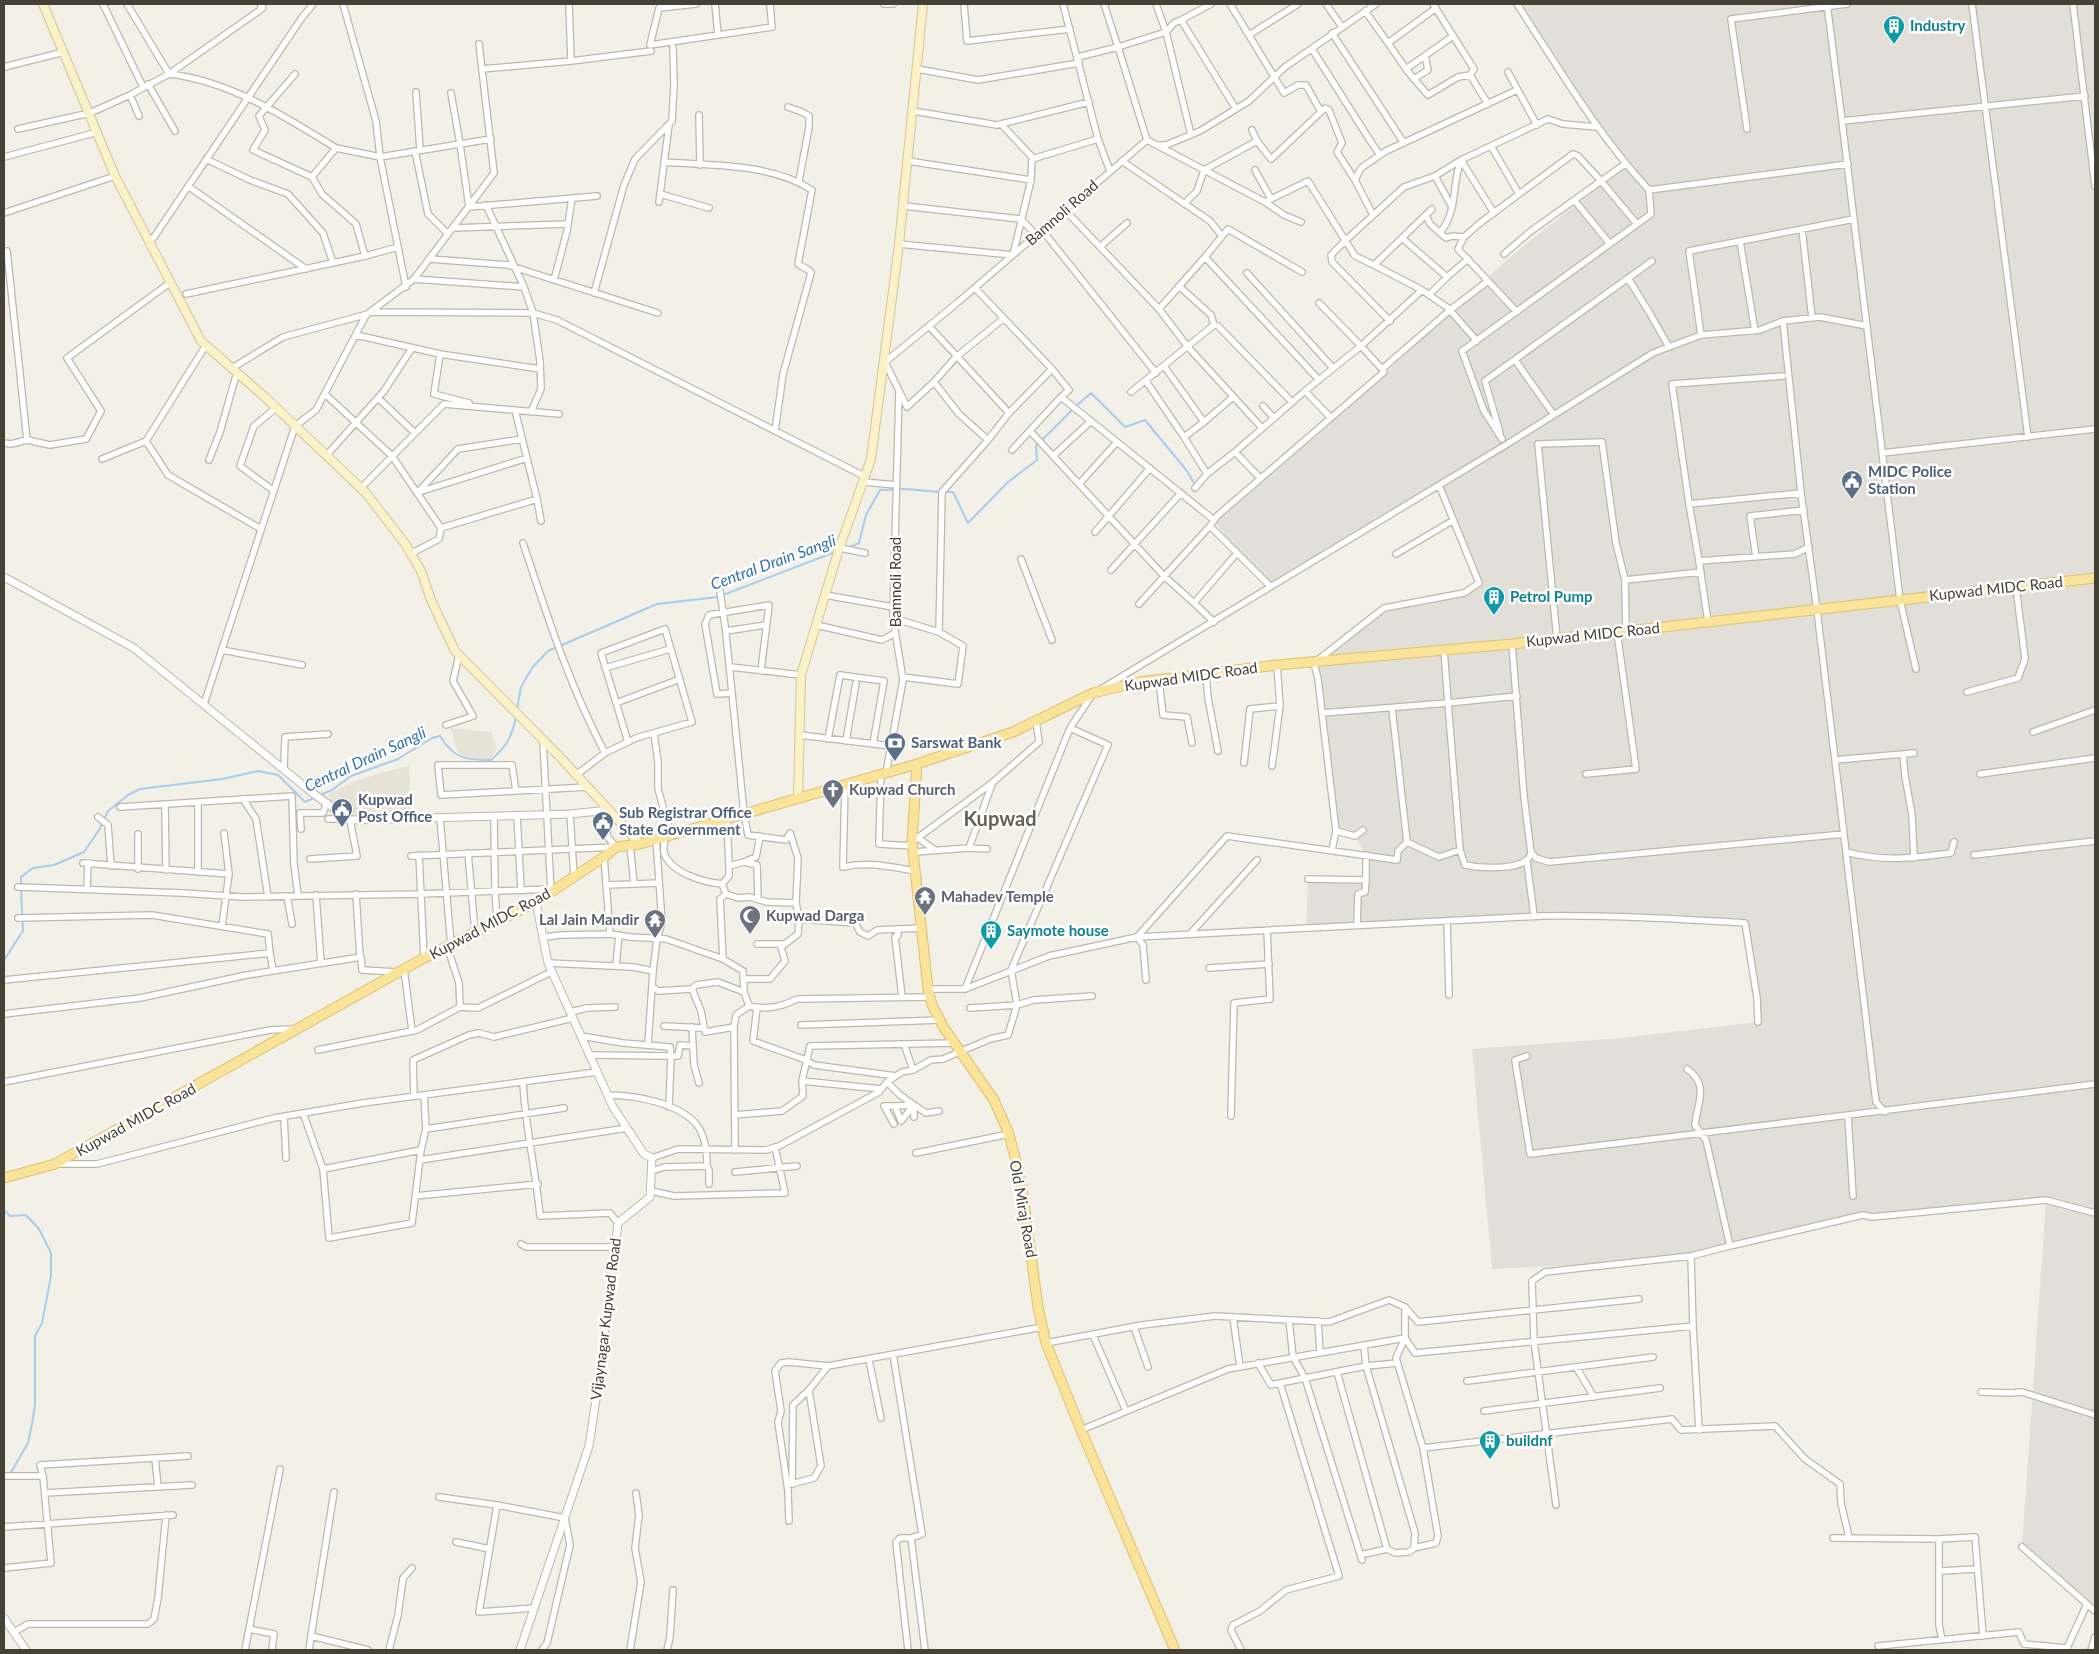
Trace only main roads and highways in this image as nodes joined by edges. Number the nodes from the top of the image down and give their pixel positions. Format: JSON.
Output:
{"nodes":[{"id":1,"x":924,"y":4,"type":"edge"},
{"id":2,"x":44,"y":5,"type":"edge"},
{"id":3,"x":2095,"y":578,"type":"edge"},
{"id":4,"x":917,"y":764,"type":"junction"},
{"id":5,"x":798,"y":798,"type":"junction"},
{"id":6,"x":640,"y":844,"type":"junction"},
{"id":7,"x":4,"y":1178,"type":"edge"},
{"id":8,"x":1175,"y":1650,"type":"edge"}],
"edges":[{"from":1,"to":5,"type":"main road"},
{"from":2,"to":6,"type":"main road"},
{"from":3,"to":4,"type":"main road","name":"Kupwad MIDC Road"},
{"from":4,"to":5,"type":"main road","name":"Kupwad MIDC Road"},
{"from":4,"to":8,"type":"main road","name":"Old Miraj Road"},
{"from":5,"to":6,"type":"main road","name":"Kupwad MIDC Road"},
{"from":6,"to":7,"type":"main road","name":"Kupwad MIDC Road"}]}
